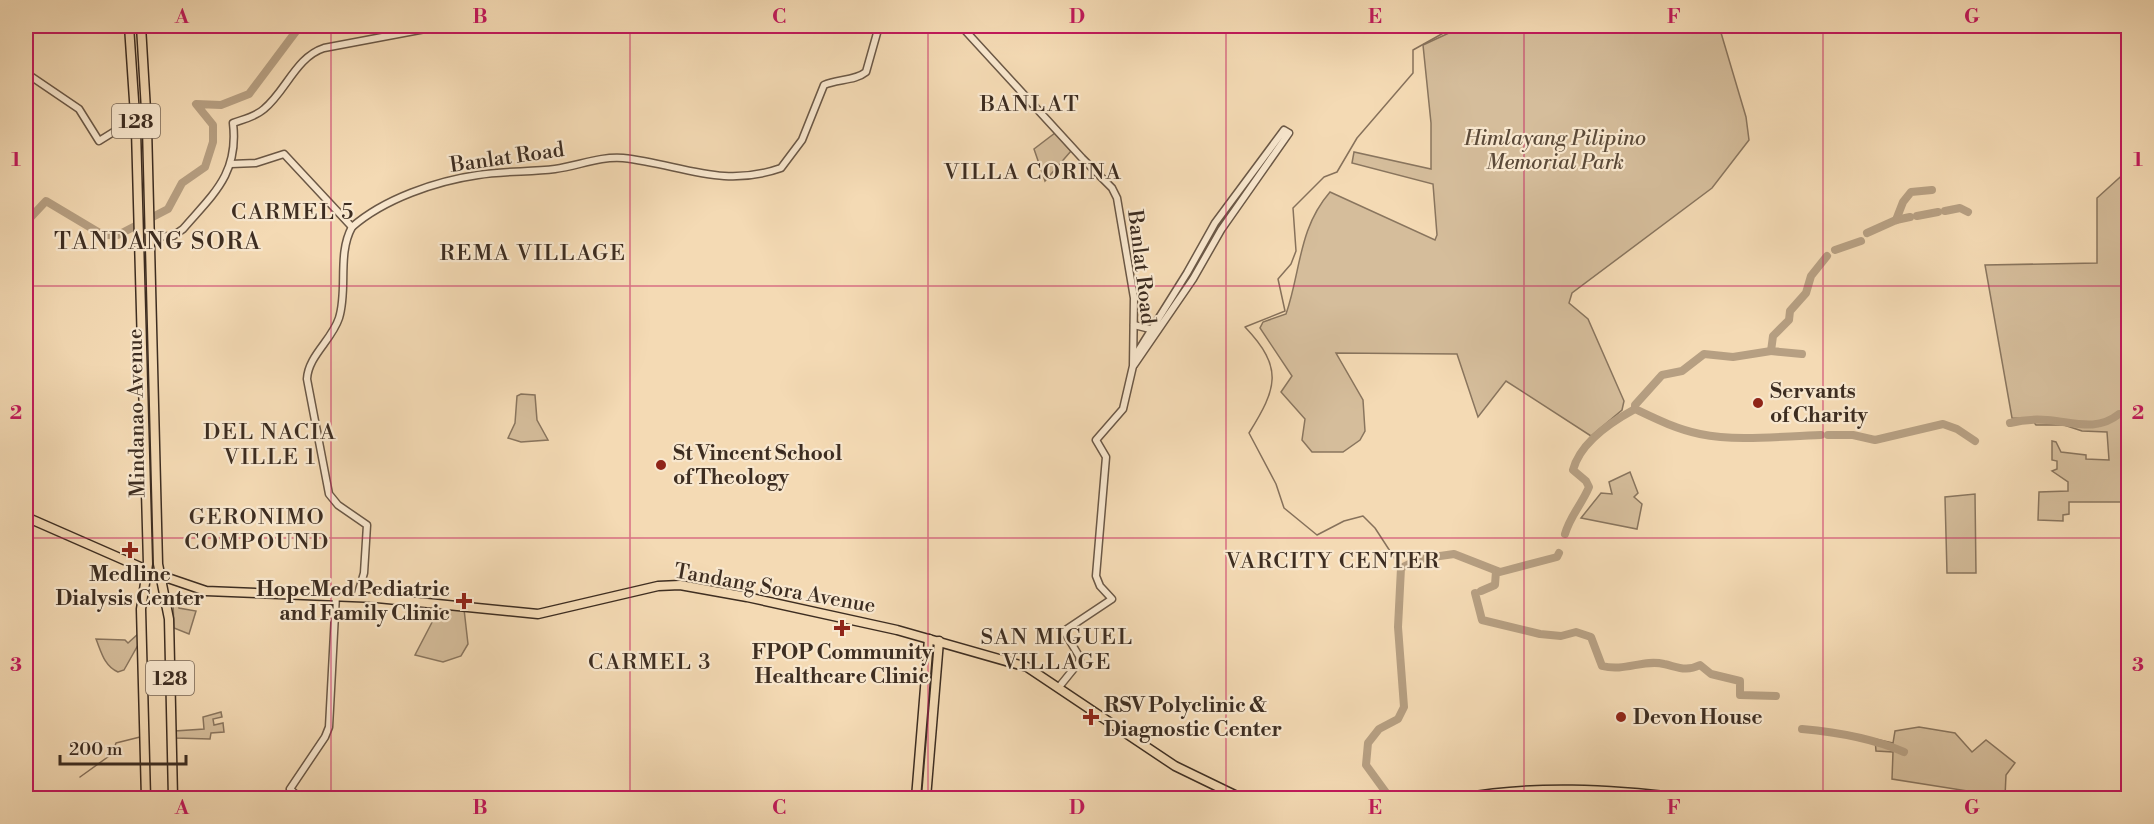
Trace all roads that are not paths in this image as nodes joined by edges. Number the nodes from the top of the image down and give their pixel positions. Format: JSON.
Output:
{"nodes":[{"id":1,"x":129,"y":26,"type":"edge"},
{"id":2,"x":141,"y":26,"type":"edge"},
{"id":3,"x":879,"y":26,"type":"edge"},
{"id":4,"x":960,"y":26,"type":"edge"},
{"id":5,"x":424,"y":27,"type":"edge"},
{"id":6,"x":26,"y":73,"type":"edge"},
{"id":7,"x":136,"y":118,"type":"junction"},
{"id":8,"x":136,"y":150,"type":"junction"},
{"id":9,"x":148,"y":150,"type":"junction"},
{"id":10,"x":231,"y":164,"type":"junction"},
{"id":11,"x":1241,"y":190,"type":"junction"},
{"id":12,"x":1248,"y":195,"type":"junction"},
{"id":13,"x":352,"y":227,"type":"junction"},
{"id":14,"x":149,"y":237,"type":"junction"},
{"id":15,"x":1134,"y":325,"type":"junction"},
{"id":16,"x":1150,"y":329,"type":"junction"},
{"id":17,"x":1134,"y":357,"type":"junction"},
{"id":18,"x":1134,"y":366,"type":"junction"},
{"id":19,"x":142,"y":398,"type":"junction"},
{"id":20,"x":154,"y":398,"type":"junction"},
{"id":21,"x":26,"y":517,"type":"edge"},
{"id":22,"x":147,"y":570,"type":"junction"},
{"id":23,"x":159,"y":575,"type":"junction"},
{"id":24,"x":336,"y":595,"type":"junction"},
{"id":25,"x":357,"y":597,"type":"junction"},
{"id":26,"x":929,"y":639,"type":"junction"},
{"id":27,"x":939,"y":641,"type":"junction"},
{"id":28,"x":1059,"y":687,"type":"junction"},
{"id":29,"x":927,"y":724,"type":"junction"},
{"id":30,"x":1639,"y":796,"type":"edge"},
{"id":31,"x":146,"y":798,"type":"edge"},
{"id":32,"x":173,"y":798,"type":"edge"},
{"id":33,"x":300,"y":798,"type":"edge"},
{"id":34,"x":916,"y":798,"type":"edge"},
{"id":35,"x":926,"y":798,"type":"edge"},
{"id":36,"x":1241,"y":798,"type":"edge"},
{"id":37,"x":1462,"y":798,"type":"edge"},
{"id":38,"x":1683,"y":798,"type":"edge"}],
"edges":[{"from":1,"to":7,"type":"main road","name":"Mindanao Avenue","number":"128"},
{"from":2,"to":9,"type":"main road","name":"Mindanao Avenue","number":"128"},
{"from":3,"to":13,"type":"street","name":"Banlat Road"},
{"from":4,"to":15,"type":"street","name":"Banlat Road"},
{"from":5,"to":10,"type":"street"},
{"from":6,"to":7,"type":"street"},
{"from":7,"to":8,"type":"main road","name":"Mindanao Avenue","number":"128"},
{"from":8,"to":9,"type":"main road"},
{"from":8,"to":19,"type":"main road","name":"Mindanao Avenue","number":"128"},
{"from":9,"to":14,"type":"main road","name":"Mindanao Avenue","number":"128"},
{"from":10,"to":13,"type":"street"},
{"from":10,"to":14,"type":"street"},
{"from":11,"to":12,"type":"street"},
{"from":11,"to":12,"type":"street"},
{"from":11,"to":16,"type":"street"},
{"from":12,"to":18,"type":"street"},
{"from":13,"to":25,"type":"street"},
{"from":14,"to":20,"type":"main road","name":"Mindanao Avenue","number":"128"},
{"from":15,"to":16,"type":"street"},
{"from":15,"to":17,"type":"street","name":"Banlat Road"},
{"from":16,"to":17,"type":"street"},
{"from":17,"to":18,"type":"street","name":"Banlat Road"},
{"from":18,"to":28,"type":"street"},
{"from":19,"to":20,"type":"main road"},
{"from":19,"to":22,"type":"main road","name":"Mindanao Avenue","number":"128"},
{"from":20,"to":23,"type":"main road","name":"Mindanao Avenue","number":"128"},
{"from":21,"to":22,"type":"main road"},
{"from":22,"to":31,"type":"main road","name":"Mindanao Avenue","number":"128"},
{"from":23,"to":24,"type":"main road","name":"Tandang Sora Avenue"},
{"from":23,"to":32,"type":"main road","name":"Mindanao Avenue","number":"128"},
{"from":24,"to":25,"type":"main road","name":"Tandang Sora Avenue"},
{"from":24,"to":33,"type":"street"},
{"from":25,"to":26,"type":"main road","name":"Tandang Sora Avenue"},
{"from":26,"to":27,"type":"main road","name":"Tandang Sora Avenue"},
{"from":26,"to":29,"type":"main road"},
{"from":27,"to":28,"type":"main road","name":"Tandang Sora Avenue"},
{"from":27,"to":29,"type":"main road"},
{"from":28,"to":36,"type":"main road","name":"Tandang Sora Avenue"},
{"from":29,"to":34,"type":"main road"},
{"from":29,"to":35,"type":"main road"},
{"from":30,"to":37,"type":"main road"},
{"from":30,"to":38,"type":"main road"}]}
